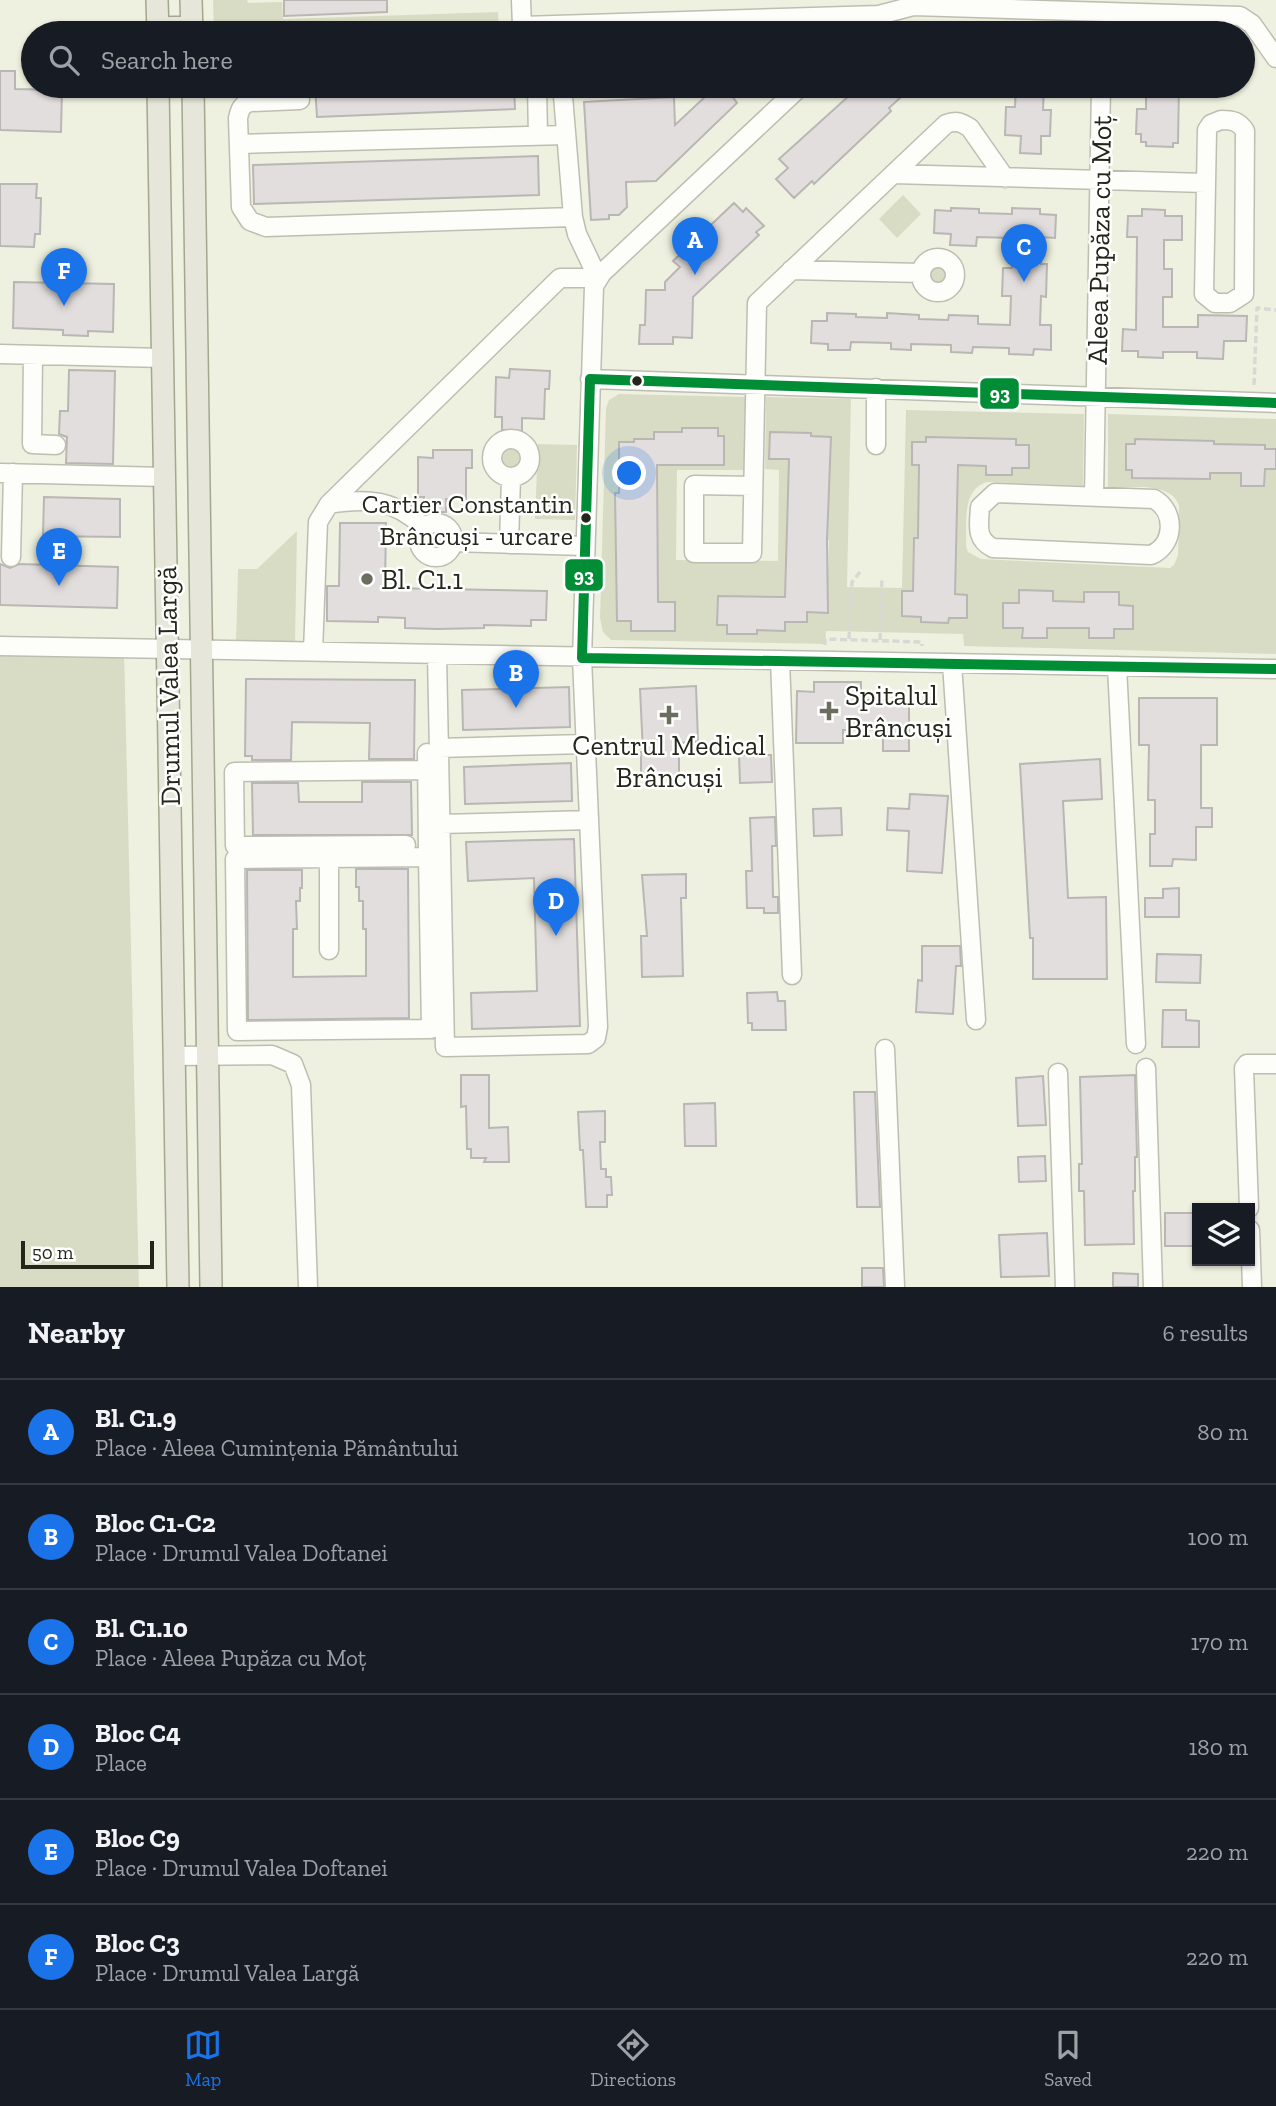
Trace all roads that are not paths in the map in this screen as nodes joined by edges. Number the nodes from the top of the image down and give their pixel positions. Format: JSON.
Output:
{"nodes":[{"id":1,"x":157,"y":0,"type":"edge"},
{"id":2,"x":191,"y":0,"type":"edge"},
{"id":3,"x":522,"y":0,"type":"edge"},
{"id":4,"x":1101,"y":12,"type":"junction"},
{"id":5,"x":879,"y":15,"type":"junction"},
{"id":6,"x":158,"y":21,"type":"edge"},
{"id":7,"x":192,"y":21,"type":"edge"},
{"id":8,"x":522,"y":21,"type":"edge"},
{"id":9,"x":684,"y":21,"type":"edge"},
{"id":10,"x":872,"y":21,"type":"edge"},
{"id":11,"x":1101,"y":21,"type":"edge"},
{"id":12,"x":1248,"y":21,"type":"edge"},
{"id":13,"x":1255,"y":28,"type":"edge"},
{"id":14,"x":1276,"y":58,"type":"edge"},
{"id":15,"x":158,"y":98,"type":"edge"},
{"id":16,"x":192,"y":98,"type":"edge"},
{"id":17,"x":537,"y":98,"type":"edge"},
{"id":18,"x":563,"y":98,"type":"edge"},
{"id":19,"x":788,"y":98,"type":"edge"},
{"id":20,"x":1101,"y":98,"type":"edge"},
{"id":21,"x":300,"y":100,"type":"dead end"},
{"id":22,"x":566,"y":135,"type":"junction"},
{"id":23,"x":538,"y":136,"type":"junction"},
{"id":24,"x":239,"y":144,"type":"junction"},
{"id":25,"x":893,"y":174,"type":"junction"},
{"id":26,"x":1005,"y":178,"type":"junction"},
{"id":27,"x":1099,"y":181,"type":"junction"},
{"id":28,"x":1205,"y":183,"type":"junction"},
{"id":29,"x":573,"y":217,"type":"junction"},
{"id":30,"x":791,"y":270,"type":"junction"},
{"id":31,"x":921,"y":273,"type":"dead end"},
{"id":32,"x":598,"y":278,"type":"junction"},
{"id":33,"x":0,"y":354,"type":"edge"},
{"id":34,"x":33,"y":355,"type":"junction"},
{"id":35,"x":163,"y":358,"type":"junction"},
{"id":36,"x":590,"y":379,"type":"junction"},
{"id":37,"x":755,"y":384,"type":"junction"},
{"id":38,"x":876,"y":388,"type":"junction"},
{"id":39,"x":1097,"y":395,"type":"junction"},
{"id":40,"x":1276,"y":402,"type":"edge"},
{"id":41,"x":56,"y":445,"type":"dead end"},
{"id":42,"x":876,"y":445,"type":"dead end"},
{"id":43,"x":7,"y":473,"type":"edge"},
{"id":44,"x":165,"y":477,"type":"junction"},
{"id":45,"x":511,"y":477,"type":"dead end"},
{"id":46,"x":753,"y":486,"type":"junction"},
{"id":47,"x":1094,"y":497,"type":"junction"},
{"id":48,"x":329,"y":504,"type":"junction"},
{"id":49,"x":423,"y":527,"type":"junction"},
{"id":50,"x":453,"y":542,"type":"junction"},
{"id":51,"x":509,"y":544,"type":"junction"},
{"id":52,"x":585,"y":546,"type":"junction"},
{"id":53,"x":11,"y":556,"type":"dead end"},
{"id":54,"x":0,"y":646,"type":"edge"},
{"id":55,"x":167,"y":649,"type":"junction"},
{"id":56,"x":201,"y":650,"type":"junction"},
{"id":57,"x":313,"y":652,"type":"junction"},
{"id":58,"x":431,"y":655,"type":"junction"},
{"id":59,"x":582,"y":658,"type":"junction"},
{"id":60,"x":780,"y":660,"type":"junction"},
{"id":61,"x":953,"y":663,"type":"junction"},
{"id":62,"x":1117,"y":666,"type":"junction"},
{"id":63,"x":1276,"y":669,"type":"edge"},
{"id":64,"x":585,"y":744,"type":"junction"},
{"id":65,"x":439,"y":748,"type":"junction"},
{"id":66,"x":427,"y":770,"type":"junction"},
{"id":67,"x":589,"y":820,"type":"junction"},
{"id":68,"x":441,"y":824,"type":"junction"},
{"id":69,"x":428,"y":851,"type":"junction"},
{"id":70,"x":329,"y":859,"type":"junction"},
{"id":71,"x":329,"y":950,"type":"dead end"},
{"id":72,"x":792,"y":975,"type":"dead end"},
{"id":73,"x":976,"y":1020,"type":"dead end"},
{"id":74,"x":1136,"y":1044,"type":"dead end"},
{"id":75,"x":886,"y":1049,"type":"dead end"},
{"id":76,"x":174,"y":1056,"type":"junction"},
{"id":77,"x":208,"y":1056,"type":"junction"},
{"id":78,"x":1276,"y":1064,"type":"edge"},
{"id":79,"x":1146,"y":1068,"type":"dead end"},
{"id":80,"x":1058,"y":1073,"type":"dead end"},
{"id":81,"x":1249,"y":1203,"type":"edge"},
{"id":82,"x":1251,"y":1266,"type":"edge"},
{"id":83,"x":178,"y":1287,"type":"edge"},
{"id":84,"x":211,"y":1287,"type":"edge"},
{"id":85,"x":308,"y":1287,"type":"edge"},
{"id":86,"x":895,"y":1287,"type":"edge"},
{"id":87,"x":1065,"y":1287,"type":"edge"},
{"id":88,"x":1153,"y":1287,"type":"edge"},
{"id":89,"x":1252,"y":1287,"type":"edge"}],
"edges":[{"from":1,"to":6,"type":"main road"},
{"from":2,"to":7,"type":"main road"},
{"from":3,"to":8,"type":"street"},
{"from":4,"to":5,"type":"street"},
{"from":4,"to":11,"type":"street"},
{"from":4,"to":12,"type":"street"},
{"from":5,"to":9,"type":"street"},
{"from":5,"to":10,"type":"street"},
{"from":13,"to":14,"type":"street"},
{"from":15,"to":35,"type":"main road","name":"Drumul Valea Largă"},
{"from":16,"to":56,"type":"main road","name":"Drumul Valea Largă"},
{"from":17,"to":23,"type":"street"},
{"from":18,"to":22,"type":"street"},
{"from":19,"to":32,"type":"street"},
{"from":20,"to":27,"type":"street","name":"Aleea Pupăza cu Moț"},
{"from":21,"to":24,"type":"street"},
{"from":22,"to":23,"type":"street"},
{"from":22,"to":29,"type":"street"},
{"from":23,"to":24,"type":"street"},
{"from":24,"to":29,"type":"street"},
{"from":25,"to":26,"type":"street"},
{"from":25,"to":26,"type":"street"},
{"from":25,"to":30,"type":"street"},
{"from":26,"to":27,"type":"street"},
{"from":27,"to":28,"type":"street"},
{"from":27,"to":39,"type":"street","name":"Aleea Pupăza cu Moț"},
{"from":28,"to":28,"type":"street"},
{"from":29,"to":32,"type":"street"},
{"from":30,"to":31,"type":"street"},
{"from":30,"to":37,"type":"street"},
{"from":32,"to":36,"type":"street"},
{"from":32,"to":48,"type":"street"},
{"from":33,"to":34,"type":"street"},
{"from":34,"to":35,"type":"street"},
{"from":34,"to":41,"type":"street"},
{"from":35,"to":44,"type":"main road","name":"Drumul Valea Largă"},
{"from":36,"to":37,"type":"street"},
{"from":36,"to":52,"type":"street"},
{"from":37,"to":38,"type":"street"},
{"from":37,"to":46,"type":"street"},
{"from":38,"to":39,"type":"street"},
{"from":38,"to":42,"type":"street"},
{"from":39,"to":40,"type":"street"},
{"from":39,"to":47,"type":"street","name":"Aleea Pupăza cu Moț"},
{"from":43,"to":44,"type":"street"},
{"from":43,"to":53,"type":"street"},
{"from":44,"to":55,"type":"main road","name":"Drumul Valea Largă"},
{"from":45,"to":51,"type":"street"},
{"from":46,"to":46,"type":"street"},
{"from":47,"to":47,"type":"street"},
{"from":48,"to":49,"type":"street"},
{"from":48,"to":57,"type":"street"},
{"from":49,"to":50,"type":"street"},
{"from":49,"to":50,"type":"street"},
{"from":50,"to":51,"type":"street"},
{"from":51,"to":52,"type":"street"},
{"from":52,"to":59,"type":"street"},
{"from":54,"to":55,"type":"street"},
{"from":55,"to":56,"type":"street"},
{"from":55,"to":76,"type":"main road","name":"Drumul Valea Largă"},
{"from":56,"to":57,"type":"street"},
{"from":56,"to":77,"type":"main road","name":"Drumul Valea Largă"},
{"from":57,"to":58,"type":"street"},
{"from":58,"to":59,"type":"street"},
{"from":58,"to":65,"type":"street"},
{"from":58,"to":66,"type":"street"},
{"from":59,"to":60,"type":"street"},
{"from":59,"to":64,"type":"street"},
{"from":60,"to":61,"type":"street"},
{"from":60,"to":72,"type":"street"},
{"from":61,"to":62,"type":"street"},
{"from":61,"to":73,"type":"street"},
{"from":62,"to":63,"type":"street"},
{"from":62,"to":74,"type":"street"},
{"from":64,"to":65,"type":"street"},
{"from":64,"to":67,"type":"street"},
{"from":65,"to":68,"type":"street"},
{"from":66,"to":69,"type":"street"},
{"from":66,"to":69,"type":"street"},
{"from":67,"to":68,"type":"street"},
{"from":67,"to":68,"type":"street"},
{"from":69,"to":70,"type":"street"},
{"from":69,"to":70,"type":"street"},
{"from":70,"to":71,"type":"street"},
{"from":75,"to":86,"type":"street"},
{"from":76,"to":77,"type":"street"},
{"from":76,"to":83,"type":"main road","name":"Drumul Valea Largă"},
{"from":77,"to":84,"type":"main road","name":"Drumul Valea Largă"},
{"from":77,"to":85,"type":"street"},
{"from":78,"to":81,"type":"street"},
{"from":79,"to":88,"type":"street"},
{"from":80,"to":87,"type":"street"},
{"from":82,"to":89,"type":"street"}]}
